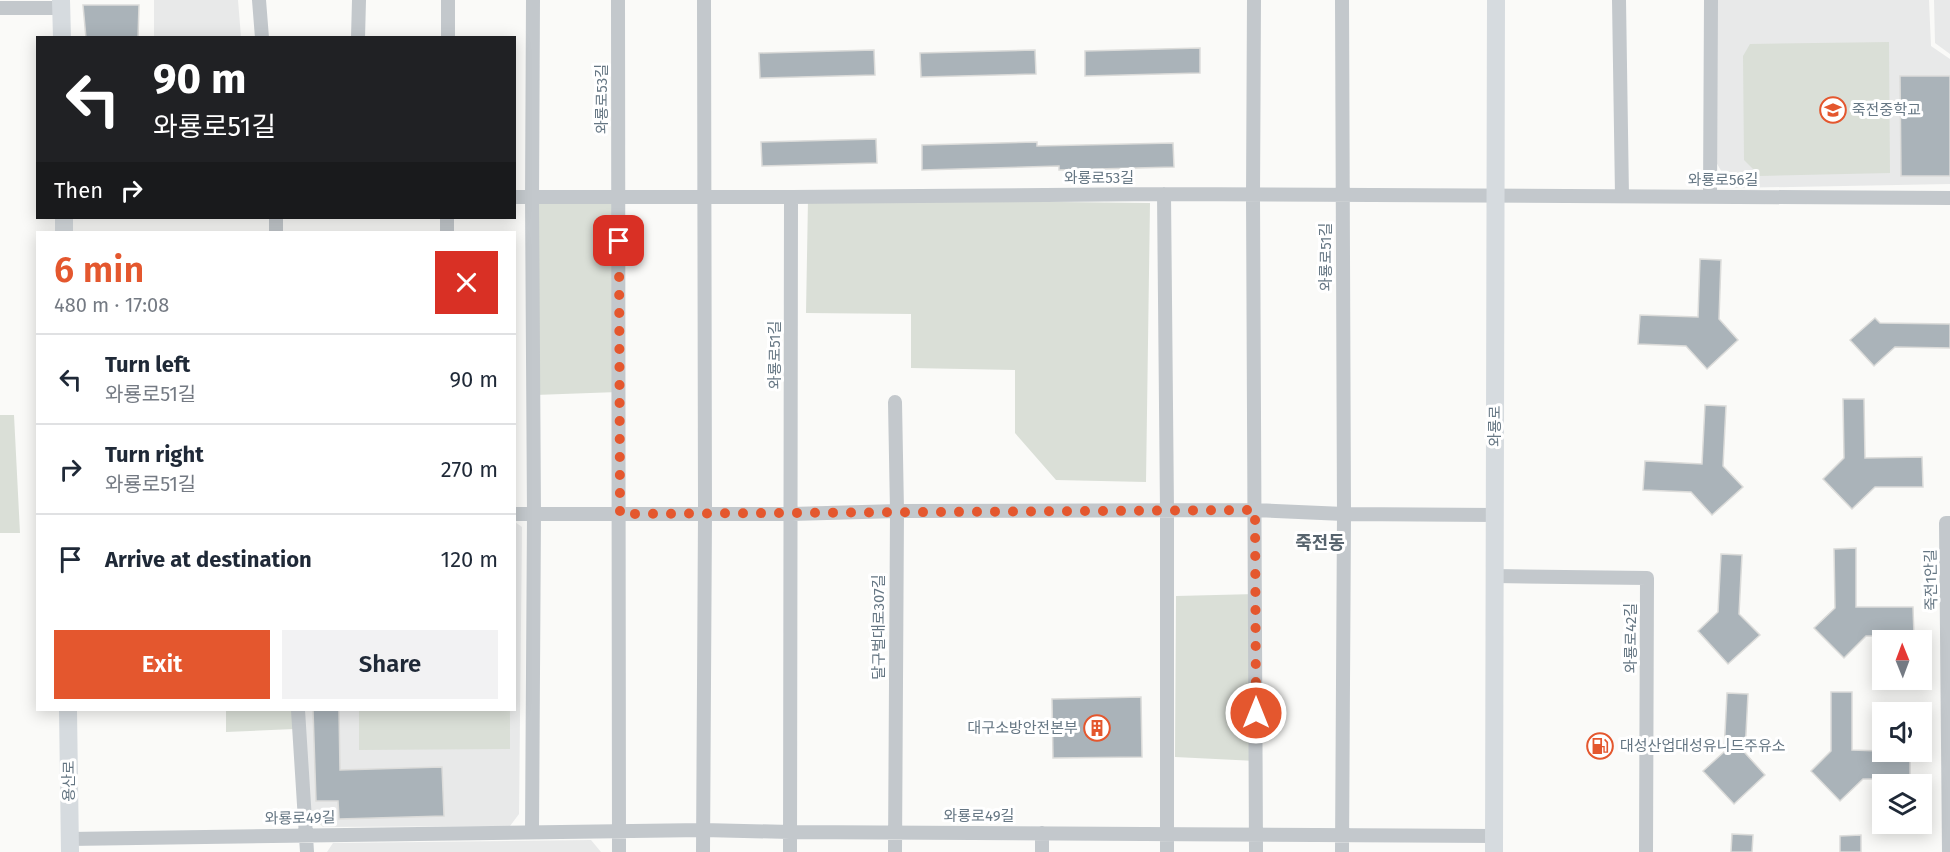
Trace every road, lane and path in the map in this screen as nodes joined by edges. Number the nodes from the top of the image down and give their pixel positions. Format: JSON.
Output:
{"nodes":[{"id":1,"x":259,"y":0,"type":"edge"},
{"id":2,"x":359,"y":0,"type":"edge"},
{"id":3,"x":448,"y":0,"type":"edge"},
{"id":4,"x":533,"y":0,"type":"edge"},
{"id":5,"x":618,"y":0,"type":"edge"},
{"id":6,"x":704,"y":0,"type":"edge"},
{"id":7,"x":1254,"y":0,"type":"edge"},
{"id":8,"x":1342,"y":0,"type":"edge"},
{"id":9,"x":1496,"y":0,"type":"edge"},
{"id":10,"x":1619,"y":0,"type":"edge"},
{"id":11,"x":1711,"y":0,"type":"edge"},
{"id":12,"x":62,"y":4,"type":"edge"},
{"id":13,"x":0,"y":8,"type":"edge"},
{"id":14,"x":62,"y":36,"type":"edge"},
{"id":15,"x":262,"y":36,"type":"edge"},
{"id":16,"x":358,"y":36,"type":"edge"},
{"id":17,"x":448,"y":36,"type":"edge"},
{"id":18,"x":1164,"y":194,"type":"junction"},
{"id":19,"x":1342,"y":195,"type":"junction"},
{"id":20,"x":1495,"y":195,"type":"junction"},
{"id":21,"x":1253,"y":196,"type":"junction"},
{"id":22,"x":1622,"y":196,"type":"junction"},
{"id":23,"x":1710,"y":196,"type":"junction"},
{"id":24,"x":516,"y":197,"type":"edge"},
{"id":25,"x":704,"y":197,"type":"junction"},
{"id":26,"x":791,"y":197,"type":"junction"},
{"id":27,"x":532,"y":198,"type":"junction"},
{"id":28,"x":619,"y":198,"type":"junction"},
{"id":29,"x":1950,"y":198,"type":"edge"},
{"id":30,"x":895,"y":402,"type":"dead end"},
{"id":31,"x":1255,"y":510,"type":"junction"},
{"id":32,"x":897,"y":511,"type":"junction"},
{"id":33,"x":1167,"y":511,"type":"junction"},
{"id":34,"x":516,"y":514,"type":"edge"},
{"id":35,"x":534,"y":514,"type":"junction"},
{"id":36,"x":620,"y":514,"type":"junction"},
{"id":37,"x":705,"y":514,"type":"junction"},
{"id":38,"x":792,"y":514,"type":"junction"},
{"id":39,"x":1344,"y":514,"type":"junction"},
{"id":40,"x":1495,"y":515,"type":"junction"},
{"id":41,"x":1948,"y":523,"type":"edge"},
{"id":42,"x":1495,"y":576,"type":"junction"},
{"id":43,"x":69,"y":711,"type":"edge"},
{"id":44,"x":298,"y":711,"type":"edge"},
{"id":45,"x":703,"y":830,"type":"junction"},
{"id":46,"x":620,"y":831,"type":"junction"},
{"id":47,"x":1950,"y":831,"type":"edge"},
{"id":48,"x":532,"y":832,"type":"junction"},
{"id":49,"x":790,"y":832,"type":"junction"},
{"id":50,"x":895,"y":832,"type":"junction"},
{"id":51,"x":1042,"y":833,"type":"junction"},
{"id":52,"x":1167,"y":833,"type":"junction"},
{"id":53,"x":1256,"y":834,"type":"junction"},
{"id":54,"x":1342,"y":834,"type":"junction"},
{"id":55,"x":306,"y":835,"type":"junction"},
{"id":56,"x":1494,"y":844,"type":"edge"},
{"id":57,"x":70,"y":845,"type":"edge"},
{"id":58,"x":307,"y":852,"type":"edge"},
{"id":59,"x":619,"y":852,"type":"edge"},
{"id":60,"x":703,"y":852,"type":"edge"},
{"id":61,"x":790,"y":852,"type":"edge"},
{"id":62,"x":895,"y":852,"type":"edge"},
{"id":63,"x":1042,"y":852,"type":"edge"},
{"id":64,"x":1167,"y":852,"type":"edge"},
{"id":65,"x":1256,"y":852,"type":"edge"},
{"id":66,"x":1342,"y":852,"type":"edge"},
{"id":67,"x":1646,"y":852,"type":"edge"},
{"id":68,"x":1949,"y":852,"type":"edge"}],
"edges":[{"from":1,"to":15,"type":"street"},
{"from":2,"to":16,"type":"street"},
{"from":3,"to":17,"type":"street"},
{"from":4,"to":27,"type":"street"},
{"from":5,"to":28,"type":"street","name":"와룡로53길"},
{"from":6,"to":25,"type":"street"},
{"from":7,"to":21,"type":"street"},
{"from":8,"to":19,"type":"street","name":"와룡로51길"},
{"from":9,"to":20,"type":"main road","name":"와룡로"},
{"from":10,"to":22,"type":"street"},
{"from":11,"to":23,"type":"street"},
{"from":12,"to":13,"type":"street"},
{"from":12,"to":14,"type":"main road"},
{"from":18,"to":21,"type":"street","name":"와룡로53길"},
{"from":18,"to":26,"type":"street","name":"와룡로53길"},
{"from":18,"to":33,"type":"street"},
{"from":19,"to":20,"type":"street","name":"와룡로53길"},
{"from":19,"to":21,"type":"street","name":"와룡로53길"},
{"from":19,"to":39,"type":"street","name":"와룡로51길"},
{"from":20,"to":22,"type":"street","name":"와룡로56길"},
{"from":20,"to":40,"type":"main road","name":"와룡로"},
{"from":21,"to":31,"type":"street"},
{"from":22,"to":23,"type":"street","name":"와룡로56길"},
{"from":23,"to":29,"type":"street","name":"와룡로56길"},
{"from":24,"to":27,"type":"street","name":"와룡로53길"},
{"from":25,"to":26,"type":"street","name":"와룡로53길"},
{"from":25,"to":28,"type":"street","name":"와룡로53길"},
{"from":25,"to":37,"type":"street"},
{"from":26,"to":38,"type":"street","name":"와룡로51길"},
{"from":27,"to":28,"type":"street","name":"와룡로53길"},
{"from":27,"to":35,"type":"street"},
{"from":28,"to":36,"type":"street"},
{"from":30,"to":32,"type":"street","name":"달구벌대로307길"},
{"from":31,"to":33,"type":"street"},
{"from":31,"to":39,"type":"street"},
{"from":31,"to":53,"type":"street"},
{"from":32,"to":33,"type":"street"},
{"from":32,"to":38,"type":"street"},
{"from":32,"to":50,"type":"street","name":"달구벌대로307길"},
{"from":33,"to":52,"type":"street"},
{"from":34,"to":35,"type":"street"},
{"from":35,"to":36,"type":"street"},
{"from":35,"to":48,"type":"street"},
{"from":36,"to":37,"type":"street"},
{"from":36,"to":46,"type":"street"},
{"from":37,"to":38,"type":"street"},
{"from":37,"to":45,"type":"street"},
{"from":38,"to":49,"type":"street"},
{"from":39,"to":40,"type":"street"},
{"from":39,"to":54,"type":"street"},
{"from":40,"to":42,"type":"main road","name":"와룡로"},
{"from":41,"to":47,"type":"street","name":"죽전1안길"},
{"from":42,"to":56,"type":"main road","name":"와룡로"},
{"from":42,"to":67,"type":"street","name":"와룡로42길"},
{"from":43,"to":57,"type":"main road","name":"용산로"},
{"from":44,"to":55,"type":"street"},
{"from":45,"to":46,"type":"street","name":"와룡로49길"},
{"from":45,"to":49,"type":"street","name":"와룡로49길"},
{"from":45,"to":60,"type":"street"},
{"from":46,"to":48,"type":"street","name":"와룡로49길"},
{"from":46,"to":59,"type":"street"},
{"from":47,"to":68,"type":"street","name":"죽전1안길"},
{"from":48,"to":55,"type":"street","name":"와룡로49길"},
{"from":49,"to":50,"type":"street","name":"와룡로49길"},
{"from":49,"to":61,"type":"street"},
{"from":50,"to":51,"type":"street","name":"와룡로49길"},
{"from":50,"to":62,"type":"street","name":"달구벌대로307길"},
{"from":51,"to":52,"type":"street","name":"와룡로49길"},
{"from":51,"to":63,"type":"street"},
{"from":52,"to":53,"type":"street","name":"와룡로49길"},
{"from":52,"to":64,"type":"street"},
{"from":53,"to":54,"type":"street","name":"와룡로49길"},
{"from":53,"to":65,"type":"street"},
{"from":54,"to":56,"type":"street","name":"와룡로49길"},
{"from":54,"to":66,"type":"street"},
{"from":55,"to":57,"type":"street","name":"와룡로49길"},
{"from":55,"to":58,"type":"street"}]}
